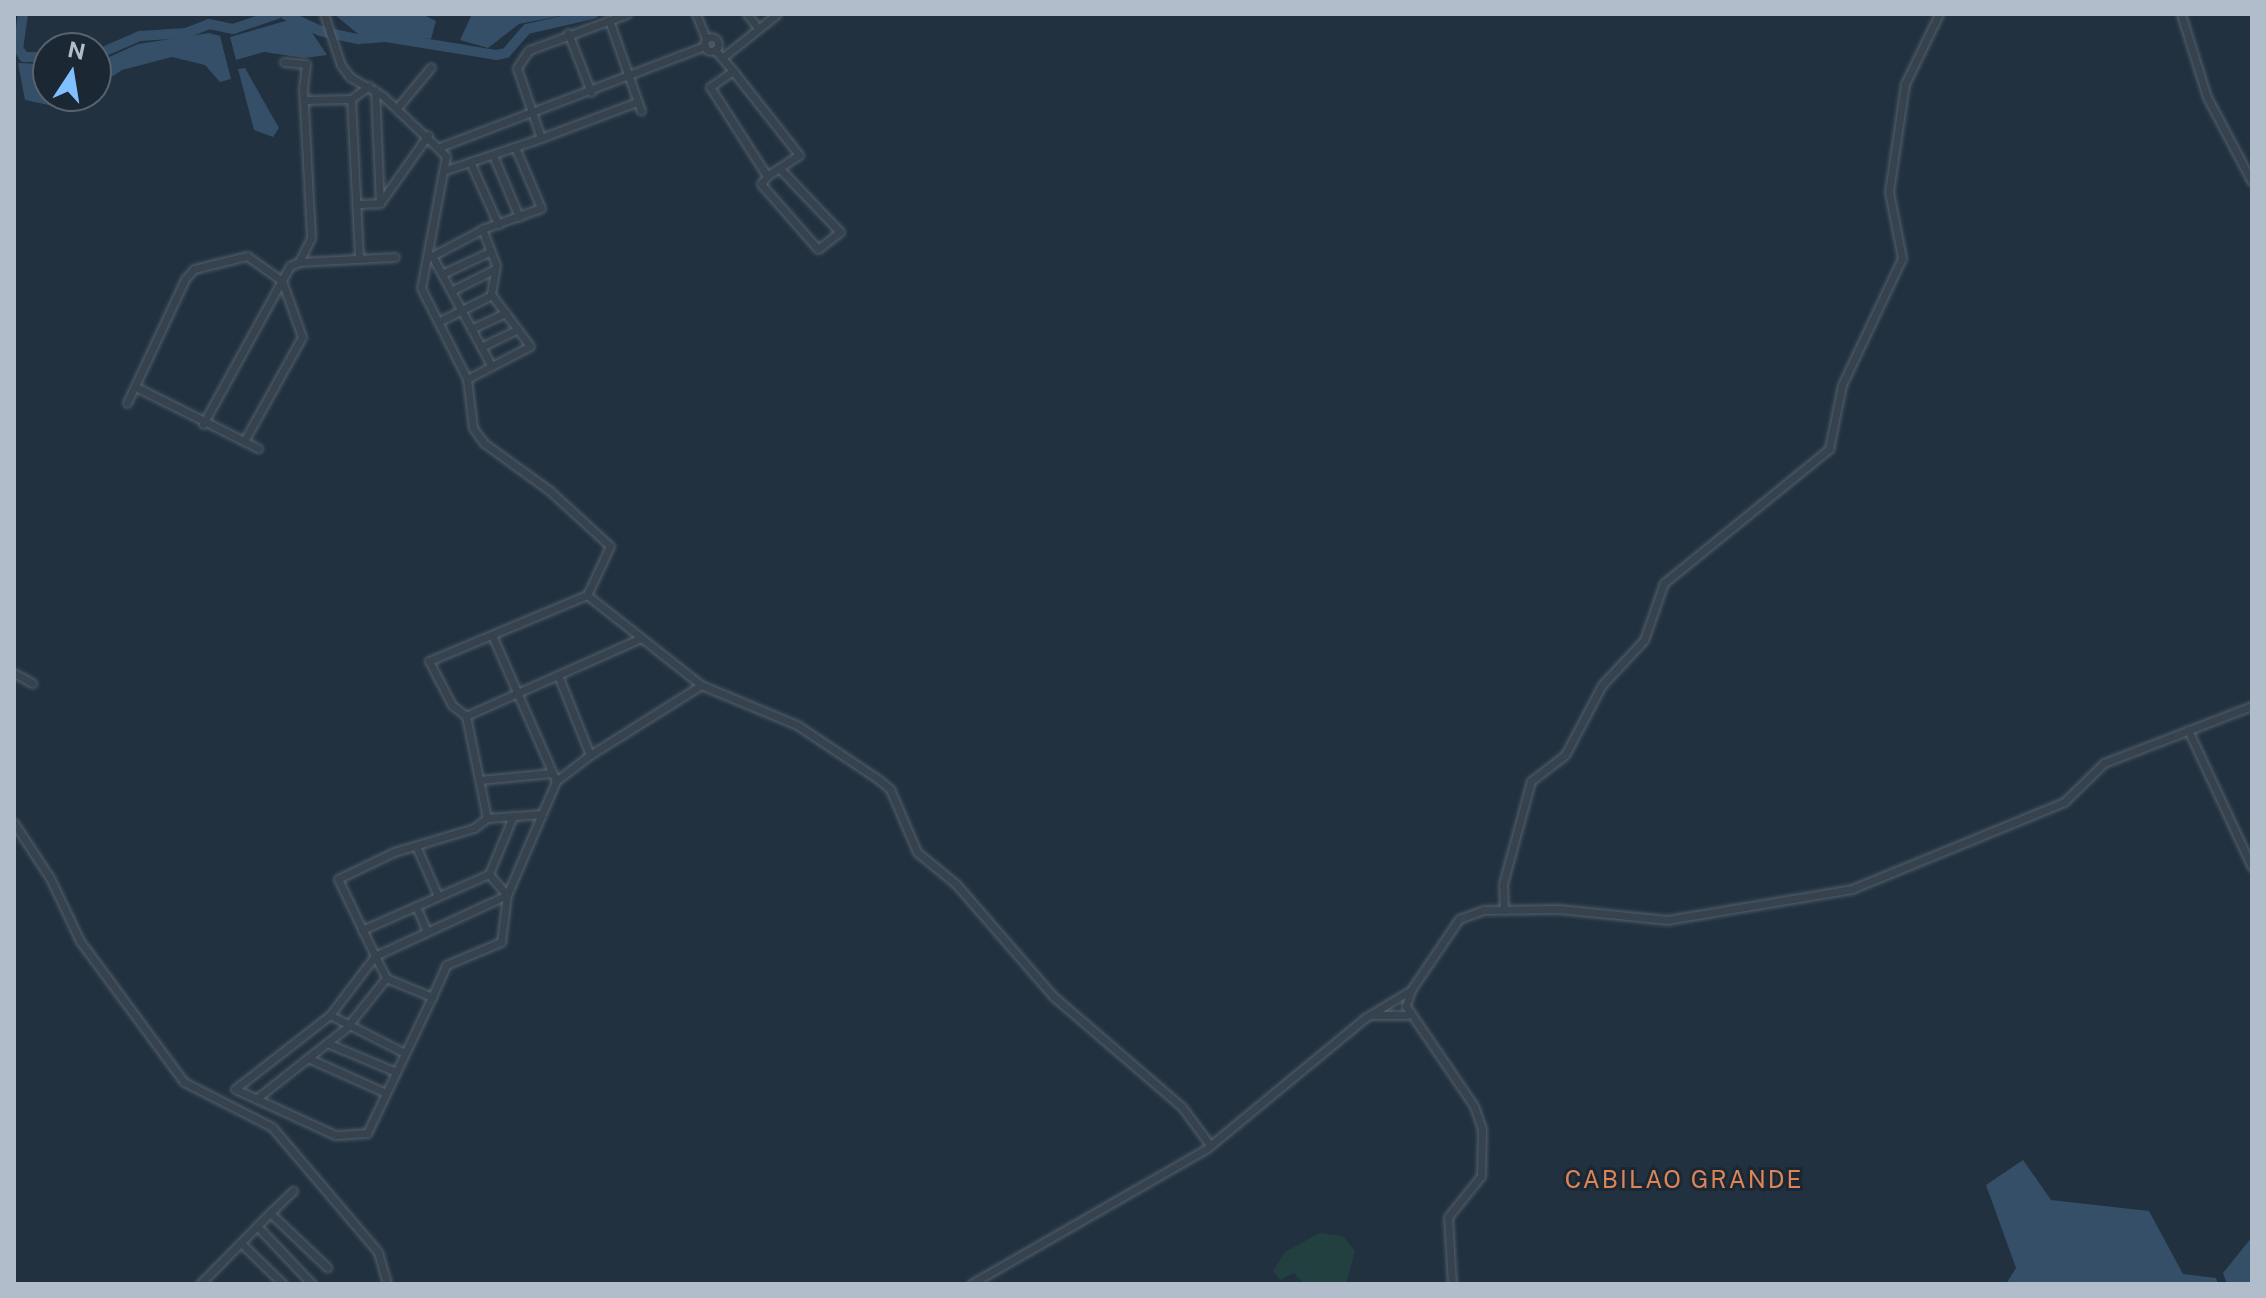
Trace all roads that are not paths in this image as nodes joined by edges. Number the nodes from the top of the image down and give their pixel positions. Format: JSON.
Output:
{"nodes":[{"id":1,"x":324,"y":14,"type":"edge"},
{"id":2,"x":627,"y":14,"type":"edge"},
{"id":3,"x":696,"y":14,"type":"edge"},
{"id":4,"x":747,"y":14,"type":"edge"},
{"id":5,"x":777,"y":14,"type":"edge"},
{"id":6,"x":1939,"y":14,"type":"edge"},
{"id":7,"x":2181,"y":14,"type":"edge"},
{"id":8,"x":609,"y":20,"type":"junction"},
{"id":9,"x":758,"y":28,"type":"junction"},
{"id":10,"x":568,"y":33,"type":"junction"},
{"id":11,"x":705,"y":42,"type":"junction"},
{"id":12,"x":722,"y":58,"type":"junction"},
{"id":13,"x":284,"y":62,"type":"dead end"},
{"id":14,"x":431,"y":67,"type":"dead end"},
{"id":15,"x":733,"y":71,"type":"junction"},
{"id":16,"x":630,"y":78,"type":"junction"},
{"id":17,"x":372,"y":88,"type":"junction"},
{"id":18,"x":591,"y":92,"type":"junction"},
{"id":19,"x":351,"y":99,"type":"junction"},
{"id":20,"x":305,"y":100,"type":"junction"},
{"id":21,"x":637,"y":102,"type":"junction"},
{"id":22,"x":397,"y":108,"type":"junction"},
{"id":23,"x":641,"y":111,"type":"dead end"},
{"id":24,"x":532,"y":115,"type":"junction"},
{"id":25,"x":428,"y":135,"type":"junction"},
{"id":26,"x":541,"y":138,"type":"junction"},
{"id":27,"x":440,"y":147,"type":"junction"},
{"id":28,"x":515,"y":147,"type":"junction"},
{"id":29,"x":493,"y":155,"type":"junction"},
{"id":30,"x":472,"y":166,"type":"dead end"},
{"id":31,"x":779,"y":168,"type":"junction"},
{"id":32,"x":446,"y":170,"type":"junction"},
{"id":33,"x":767,"y":176,"type":"junction"},
{"id":34,"x":2252,"y":182,"type":"edge"},
{"id":35,"x":380,"y":203,"type":"junction"},
{"id":36,"x":356,"y":204,"type":"junction"},
{"id":37,"x":519,"y":217,"type":"junction"},
{"id":38,"x":498,"y":224,"type":"junction"},
{"id":39,"x":482,"y":229,"type":"junction"},
{"id":40,"x":491,"y":251,"type":"junction"},
{"id":41,"x":395,"y":257,"type":"dead end"},
{"id":42,"x":359,"y":259,"type":"junction"},
{"id":43,"x":299,"y":262,"type":"junction"},
{"id":44,"x":495,"y":269,"type":"junction"},
{"id":45,"x":442,"y":274,"type":"junction"},
{"id":46,"x":282,"y":281,"type":"junction"},
{"id":47,"x":451,"y":291,"type":"junction"},
{"id":48,"x":492,"y":295,"type":"junction"},
{"id":49,"x":461,"y":310,"type":"junction"},
{"id":50,"x":506,"y":313,"type":"junction"},
{"id":51,"x":438,"y":322,"type":"junction"},
{"id":52,"x":471,"y":329,"type":"junction"},
{"id":53,"x":518,"y":329,"type":"junction"},
{"id":54,"x":481,"y":347,"type":"junction"},
{"id":55,"x":491,"y":365,"type":"junction"},
{"id":56,"x":467,"y":379,"type":"junction"},
{"id":57,"x":136,"y":387,"type":"junction"},
{"id":58,"x":127,"y":403,"type":"dead end"},
{"id":59,"x":203,"y":424,"type":"junction"},
{"id":60,"x":244,"y":441,"type":"junction"},
{"id":61,"x":258,"y":448,"type":"dead end"},
{"id":62,"x":587,"y":595,"type":"junction"},
{"id":63,"x":492,"y":635,"type":"junction"},
{"id":64,"x":641,"y":638,"type":"junction"},
{"id":65,"x":14,"y":673,"type":"edge"},
{"id":66,"x":558,"y":675,"type":"junction"},
{"id":67,"x":32,"y":683,"type":"dead end"},
{"id":68,"x":701,"y":685,"type":"junction"},
{"id":69,"x":517,"y":692,"type":"junction"},
{"id":70,"x":2252,"y":706,"type":"edge"},
{"id":71,"x":466,"y":716,"type":"junction"},
{"id":72,"x":2188,"y":730,"type":"junction"},
{"id":73,"x":590,"y":755,"type":"junction"},
{"id":74,"x":554,"y":777,"type":"junction"},
{"id":75,"x":480,"y":780,"type":"junction"},
{"id":76,"x":542,"y":814,"type":"junction"},
{"id":77,"x":513,"y":816,"type":"junction"},
{"id":78,"x":487,"y":818,"type":"junction"},
{"id":79,"x":14,"y":823,"type":"edge"},
{"id":80,"x":417,"y":848,"type":"junction"},
{"id":81,"x":2252,"y":867,"type":"edge"},
{"id":82,"x":489,"y":874,"type":"junction"},
{"id":83,"x":507,"y":895,"type":"junction"},
{"id":84,"x":438,"y":896,"type":"junction"},
{"id":85,"x":416,"y":906,"type":"junction"},
{"id":86,"x":1504,"y":910,"type":"junction"},
{"id":87,"x":426,"y":929,"type":"junction"},
{"id":88,"x":362,"y":930,"type":"junction"},
{"id":89,"x":375,"y":956,"type":"junction"},
{"id":90,"x":386,"y":978,"type":"junction"},
{"id":91,"x":1411,"y":990,"type":"junction"},
{"id":92,"x":432,"y":997,"type":"junction"},
{"id":93,"x":330,"y":1015,"type":"junction"},
{"id":94,"x":1407,"y":1015,"type":"junction"},
{"id":95,"x":1365,"y":1018,"type":"junction"},
{"id":96,"x":346,"y":1028,"type":"junction"},
{"id":97,"x":327,"y":1043,"type":"junction"},
{"id":98,"x":405,"y":1053,"type":"junction"},
{"id":99,"x":308,"y":1058,"type":"junction"},
{"id":100,"x":396,"y":1072,"type":"junction"},
{"id":101,"x":235,"y":1089,"type":"junction"},
{"id":102,"x":386,"y":1093,"type":"junction"},
{"id":103,"x":256,"y":1099,"type":"junction"},
{"id":104,"x":222,"y":1100,"type":"junction"},
{"id":105,"x":1210,"y":1145,"type":"junction"},
{"id":106,"x":293,"y":1191,"type":"dead end"},
{"id":107,"x":270,"y":1213,"type":"junction"},
{"id":108,"x":257,"y":1226,"type":"junction"},
{"id":109,"x":241,"y":1243,"type":"junction"},
{"id":110,"x":327,"y":1267,"type":"dead end"},
{"id":111,"x":200,"y":1284,"type":"edge"},
{"id":112,"x":283,"y":1284,"type":"edge"},
{"id":113,"x":312,"y":1284,"type":"edge"},
{"id":114,"x":387,"y":1284,"type":"edge"},
{"id":115,"x":971,"y":1284,"type":"edge"},
{"id":116,"x":1452,"y":1284,"type":"edge"}],
"edges":[{"from":1,"to":17,"type":"street"},
{"from":2,"to":8,"type":"street"},
{"from":3,"to":11,"type":"street"},
{"from":4,"to":9,"type":"street"},
{"from":5,"to":9,"type":"street"},
{"from":6,"to":86,"type":"street"},
{"from":7,"to":34,"type":"street"},
{"from":8,"to":10,"type":"street"},
{"from":8,"to":16,"type":"street"},
{"from":9,"to":12,"type":"street"},
{"from":10,"to":18,"type":"street"},
{"from":10,"to":24,"type":"street"},
{"from":11,"to":12,"type":"street"},
{"from":11,"to":16,"type":"street"},
{"from":12,"to":15,"type":"street"},
{"from":13,"to":20,"type":"street"},
{"from":14,"to":22,"type":"street"},
{"from":15,"to":31,"type":"street"},
{"from":15,"to":33,"type":"street"},
{"from":16,"to":18,"type":"street"},
{"from":16,"to":21,"type":"street"},
{"from":17,"to":19,"type":"street"},
{"from":17,"to":22,"type":"street"},
{"from":17,"to":35,"type":"street"},
{"from":18,"to":24,"type":"street"},
{"from":19,"to":20,"type":"street"},
{"from":19,"to":36,"type":"street"},
{"from":20,"to":43,"type":"street"},
{"from":21,"to":23,"type":"street"},
{"from":21,"to":26,"type":"street"},
{"from":22,"to":25,"type":"street"},
{"from":24,"to":26,"type":"street"},
{"from":24,"to":27,"type":"street"},
{"from":25,"to":27,"type":"street"},
{"from":25,"to":35,"type":"street"},
{"from":26,"to":28,"type":"street"},
{"from":27,"to":32,"type":"street"},
{"from":28,"to":29,"type":"street"},
{"from":28,"to":37,"type":"street"},
{"from":29,"to":32,"type":"street"},
{"from":29,"to":37,"type":"street"},
{"from":30,"to":38,"type":"street"},
{"from":31,"to":33,"type":"street"},
{"from":31,"to":33,"type":"street"},
{"from":32,"to":51,"type":"street"},
{"from":35,"to":36,"type":"street"},
{"from":36,"to":42,"type":"street"},
{"from":37,"to":38,"type":"street"},
{"from":38,"to":39,"type":"street"},
{"from":39,"to":40,"type":"street"},
{"from":39,"to":45,"type":"street"},
{"from":40,"to":44,"type":"street"},
{"from":40,"to":45,"type":"street"},
{"from":41,"to":42,"type":"street"},
{"from":42,"to":43,"type":"street"},
{"from":43,"to":46,"type":"street"},
{"from":44,"to":47,"type":"street"},
{"from":44,"to":48,"type":"street"},
{"from":45,"to":47,"type":"street"},
{"from":46,"to":57,"type":"street"},
{"from":46,"to":59,"type":"street"},
{"from":46,"to":60,"type":"street"},
{"from":47,"to":49,"type":"street"},
{"from":48,"to":49,"type":"street"},
{"from":48,"to":50,"type":"street"},
{"from":49,"to":51,"type":"street"},
{"from":49,"to":52,"type":"street"},
{"from":50,"to":52,"type":"street"},
{"from":50,"to":53,"type":"street"},
{"from":51,"to":56,"type":"street"},
{"from":52,"to":54,"type":"street"},
{"from":53,"to":54,"type":"street"},
{"from":53,"to":55,"type":"street"},
{"from":54,"to":55,"type":"street"},
{"from":55,"to":56,"type":"street"},
{"from":56,"to":62,"type":"street"},
{"from":57,"to":58,"type":"street"},
{"from":57,"to":59,"type":"street"},
{"from":59,"to":60,"type":"street"},
{"from":60,"to":61,"type":"street"},
{"from":62,"to":63,"type":"street"},
{"from":62,"to":64,"type":"street"},
{"from":63,"to":69,"type":"street"},
{"from":63,"to":71,"type":"street"},
{"from":64,"to":66,"type":"street"},
{"from":64,"to":68,"type":"street"},
{"from":65,"to":67,"type":"street"},
{"from":66,"to":69,"type":"street"},
{"from":66,"to":73,"type":"street"},
{"from":68,"to":73,"type":"street"},
{"from":68,"to":105,"type":"street"},
{"from":69,"to":71,"type":"street"},
{"from":69,"to":74,"type":"street"},
{"from":70,"to":72,"type":"street"},
{"from":71,"to":75,"type":"street"},
{"from":72,"to":81,"type":"street"},
{"from":72,"to":86,"type":"street"},
{"from":73,"to":74,"type":"street"},
{"from":74,"to":75,"type":"street"},
{"from":74,"to":76,"type":"street"},
{"from":75,"to":78,"type":"street"},
{"from":76,"to":77,"type":"street"},
{"from":76,"to":83,"type":"street"},
{"from":77,"to":78,"type":"street"},
{"from":77,"to":82,"type":"street"},
{"from":78,"to":80,"type":"street"},
{"from":79,"to":104,"type":"street"},
{"from":80,"to":84,"type":"street"},
{"from":80,"to":88,"type":"street"},
{"from":82,"to":83,"type":"street"},
{"from":82,"to":84,"type":"street"},
{"from":83,"to":87,"type":"street"},
{"from":83,"to":92,"type":"street"},
{"from":84,"to":85,"type":"street"},
{"from":85,"to":87,"type":"street"},
{"from":85,"to":88,"type":"street"},
{"from":86,"to":91,"type":"street"},
{"from":87,"to":89,"type":"street"},
{"from":88,"to":89,"type":"street"},
{"from":89,"to":90,"type":"street"},
{"from":89,"to":93,"type":"street"},
{"from":90,"to":92,"type":"street"},
{"from":90,"to":96,"type":"street"},
{"from":91,"to":94,"type":"street"},
{"from":91,"to":95,"type":"street"},
{"from":92,"to":98,"type":"street"},
{"from":93,"to":96,"type":"street"},
{"from":93,"to":101,"type":"street"},
{"from":94,"to":95,"type":"street"},
{"from":94,"to":116,"type":"street"},
{"from":95,"to":105,"type":"street"},
{"from":96,"to":97,"type":"street"},
{"from":96,"to":98,"type":"street"},
{"from":97,"to":99,"type":"street"},
{"from":97,"to":100,"type":"street"},
{"from":98,"to":100,"type":"street"},
{"from":99,"to":102,"type":"street"},
{"from":99,"to":103,"type":"street"},
{"from":100,"to":102,"type":"street"},
{"from":101,"to":103,"type":"street"},
{"from":101,"to":104,"type":"street"},
{"from":102,"to":103,"type":"street"},
{"from":104,"to":114,"type":"street"},
{"from":105,"to":115,"type":"street"},
{"from":106,"to":107,"type":"street"},
{"from":107,"to":108,"type":"street"},
{"from":107,"to":110,"type":"street"},
{"from":108,"to":109,"type":"street"},
{"from":108,"to":113,"type":"street"},
{"from":109,"to":111,"type":"street"},
{"from":109,"to":112,"type":"street"}]}
